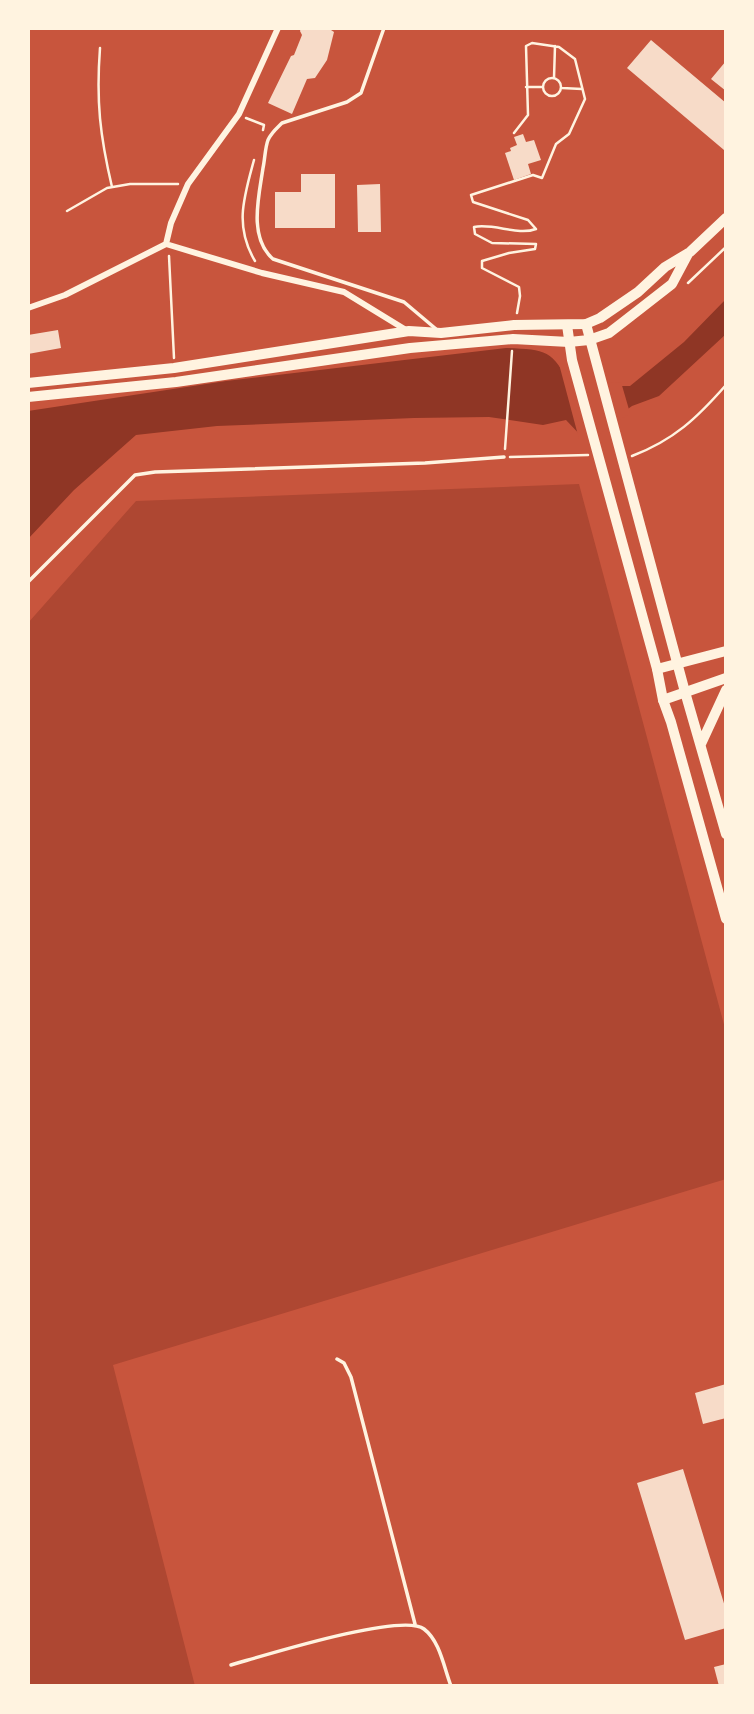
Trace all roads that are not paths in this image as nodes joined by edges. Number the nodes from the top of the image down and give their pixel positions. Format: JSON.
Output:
{"nodes":[{"id":1,"x":270,"y":28,"type":"edge"},
{"id":2,"x":278,"y":28,"type":"edge"},
{"id":3,"x":384,"y":28,"type":"edge"},
{"id":4,"x":273,"y":37,"type":"junction"},
{"id":5,"x":726,"y":218,"type":"edge"},
{"id":6,"x":166,"y":244,"type":"junction"},
{"id":7,"x":690,"y":252,"type":"junction"},
{"id":8,"x":28,"y":308,"type":"edge"},
{"id":9,"x":586,"y":324,"type":"junction"},
{"id":10,"x":567,"y":325,"type":"junction"},
{"id":11,"x":409,"y":331,"type":"junction"},
{"id":12,"x":441,"y":333,"type":"junction"},
{"id":13,"x":589,"y":340,"type":"junction"},
{"id":14,"x":339,"y":341,"type":"junction"},
{"id":15,"x":569,"y":342,"type":"junction"},
{"id":16,"x":342,"y":356,"type":"junction"},
{"id":17,"x":28,"y":383,"type":"edge"},
{"id":18,"x":28,"y":397,"type":"edge"},
{"id":19,"x":504,"y":457,"type":"road end"},
{"id":20,"x":28,"y":582,"type":"edge"},
{"id":21,"x":726,"y":651,"type":"edge"},
{"id":22,"x":677,"y":663,"type":"junction"},
{"id":23,"x":657,"y":669,"type":"junction"},
{"id":24,"x":726,"y":678,"type":"edge"},
{"id":25,"x":726,"y":690,"type":"edge"},
{"id":26,"x":685,"y":692,"type":"junction"},
{"id":27,"x":663,"y":700,"type":"junction"},
{"id":28,"x":701,"y":744,"type":"junction"},
{"id":29,"x":726,"y":834,"type":"edge"},
{"id":30,"x":726,"y":919,"type":"edge"},
{"id":31,"x":337,"y":1359,"type":"dead end"},
{"id":32,"x":415,"y":1624,"type":"junction"},
{"id":33,"x":231,"y":1665,"type":"dead end"},
{"id":34,"x":451,"y":1686,"type":"edge"}],
"edges":[{"from":1,"to":4,"type":"street"},
{"from":2,"to":4,"type":"street"},
{"from":3,"to":12,"type":"lane"},
{"from":4,"to":6,"type":"street"},
{"from":5,"to":7,"type":"main road"},
{"from":6,"to":8,"type":"street"},
{"from":6,"to":11,"type":"street"},
{"from":7,"to":9,"type":"main road"},
{"from":7,"to":13,"type":"main road"},
{"from":9,"to":10,"type":"main road"},
{"from":9,"to":13,"type":"main road"},
{"from":10,"to":12,"type":"main road"},
{"from":10,"to":15,"type":"main road"},
{"from":11,"to":12,"type":"main road"},
{"from":11,"to":14,"type":"main road"},
{"from":13,"to":15,"type":"main road"},
{"from":13,"to":22,"type":"main road"},
{"from":14,"to":16,"type":"main road"},
{"from":14,"to":17,"type":"main road"},
{"from":15,"to":16,"type":"main road"},
{"from":15,"to":23,"type":"main road"},
{"from":16,"to":18,"type":"main road"},
{"from":19,"to":20,"type":"lane"},
{"from":21,"to":22,"type":"main road"},
{"from":22,"to":23,"type":"main road"},
{"from":22,"to":26,"type":"main road"},
{"from":23,"to":27,"type":"main road"},
{"from":24,"to":26,"type":"main road"},
{"from":25,"to":28,"type":"main road"},
{"from":26,"to":27,"type":"main road"},
{"from":26,"to":28,"type":"main road"},
{"from":27,"to":30,"type":"main road"},
{"from":28,"to":29,"type":"main road"},
{"from":31,"to":32,"type":"lane"},
{"from":32,"to":33,"type":"lane"},
{"from":32,"to":34,"type":"lane"}]}
